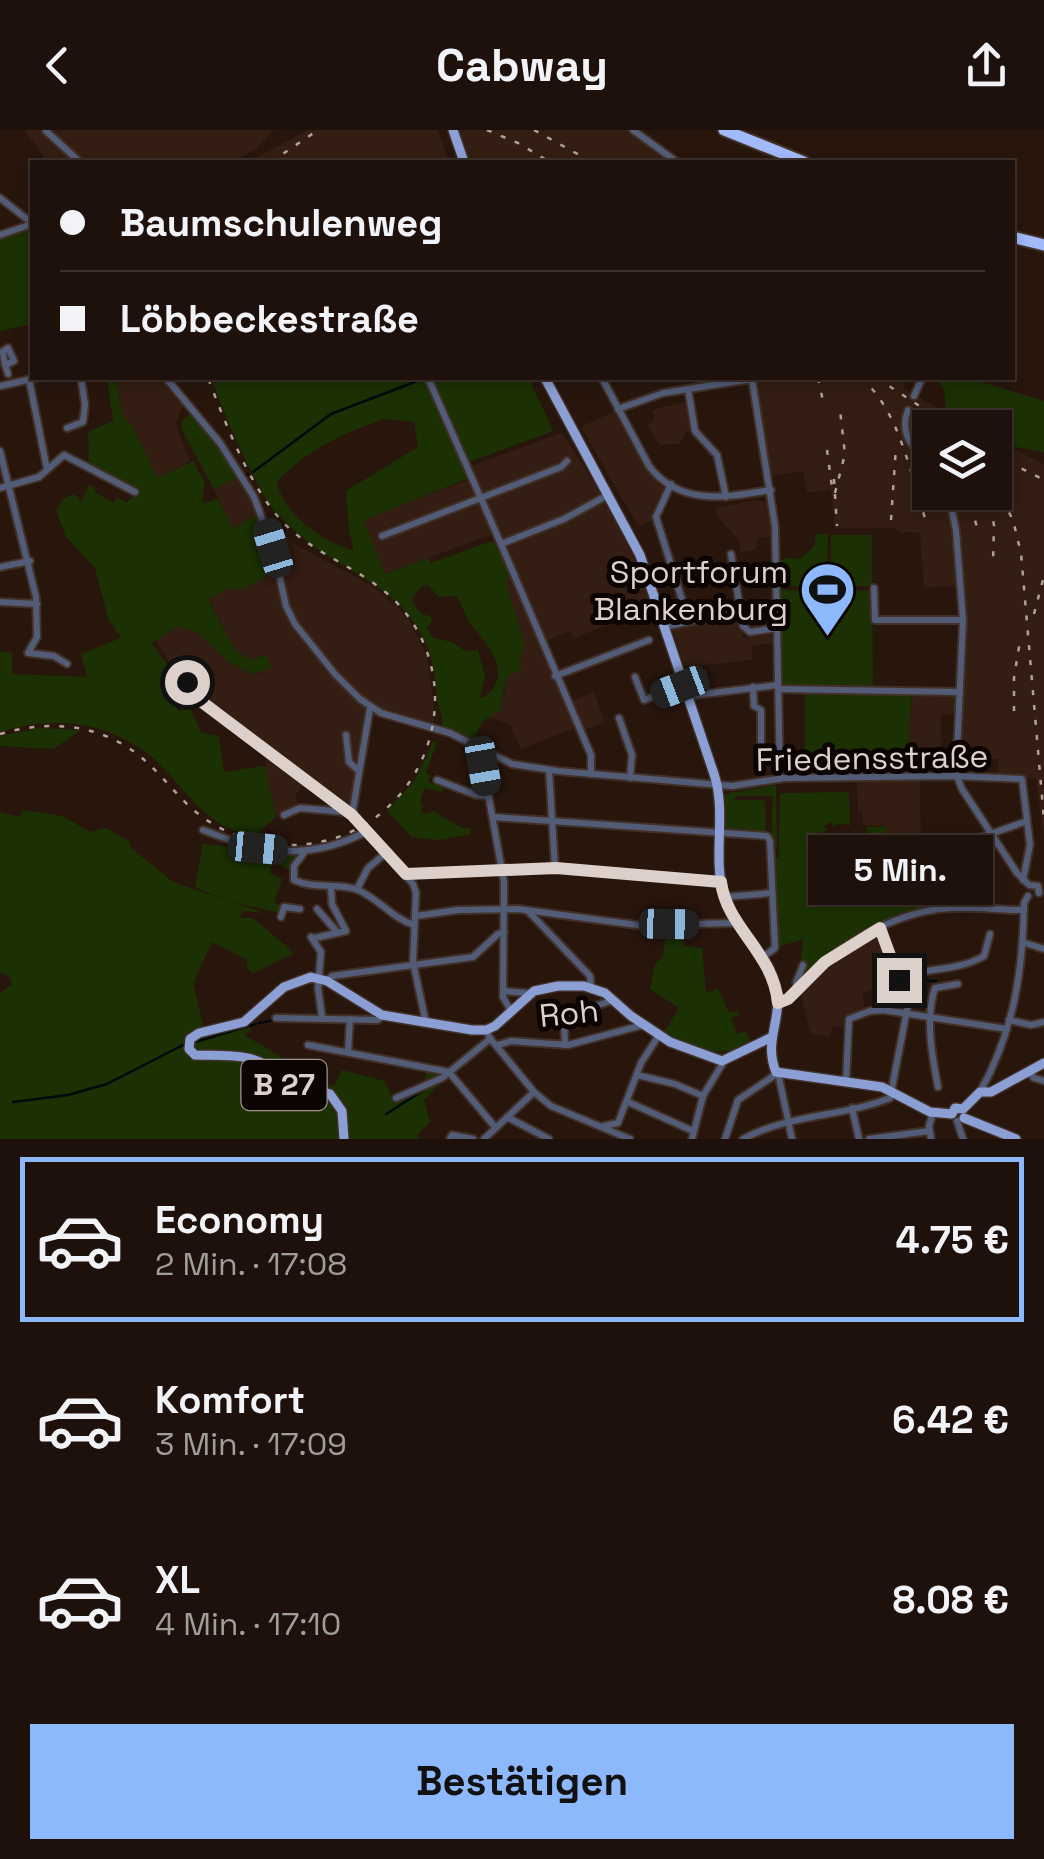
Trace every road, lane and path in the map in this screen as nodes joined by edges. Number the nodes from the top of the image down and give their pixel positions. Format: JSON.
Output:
{"nodes":[{"id":1,"x":453,"y":130,"type":"edge"},
{"id":2,"x":633,"y":130,"type":"edge"},
{"id":3,"x":710,"y":130,"type":"edge"},
{"id":4,"x":724,"y":130,"type":"edge"},
{"id":5,"x":46,"y":132,"type":"edge"},
{"id":6,"x":78,"y":160,"type":"edge"},
{"id":7,"x":463,"y":160,"type":"edge"},
{"id":8,"x":674,"y":160,"type":"edge"},
{"id":9,"x":779,"y":160,"type":"edge"},
{"id":10,"x":799,"y":160,"type":"edge"},
{"id":11,"x":0,"y":198,"type":"edge"},
{"id":12,"x":13,"y":210,"type":"junction"},
{"id":13,"x":30,"y":223,"type":"edge"},
{"id":14,"x":30,"y":225,"type":"edge"},
{"id":15,"x":12,"y":231,"type":"junction"},
{"id":16,"x":0,"y":235,"type":"edge"},
{"id":17,"x":1015,"y":236,"type":"edge"},
{"id":18,"x":1044,"y":242,"type":"edge"},
{"id":19,"x":4,"y":372,"type":"edge"},
{"id":20,"x":30,"y":379,"type":"edge"},
{"id":21,"x":33,"y":380,"type":"edge"},
{"id":22,"x":81,"y":380,"type":"edge"},
{"id":23,"x":168,"y":380,"type":"edge"},
{"id":24,"x":429,"y":380,"type":"edge"},
{"id":25,"x":545,"y":380,"type":"edge"},
{"id":26,"x":603,"y":380,"type":"edge"},
{"id":27,"x":746,"y":380,"type":"edge"},
{"id":28,"x":752,"y":380,"type":"edge"},
{"id":29,"x":921,"y":380,"type":"edge"},
{"id":30,"x":10,"y":384,"type":"junction"},
{"id":31,"x":0,"y":386,"type":"edge"},
{"id":32,"x":688,"y":389,"type":"junction"},
{"id":33,"x":914,"y":396,"type":"dead end"},
{"id":34,"x":618,"y":409,"type":"junction"},
{"id":35,"x":908,"y":410,"type":"dead end"},
{"id":36,"x":67,"y":428,"type":"dead end"},
{"id":37,"x":912,"y":444,"type":"edge"},
{"id":38,"x":0,"y":451,"type":"edge"},
{"id":39,"x":567,"y":461,"type":"dead end"},
{"id":40,"x":47,"y":468,"type":"junction"},
{"id":41,"x":671,"y":484,"type":"junction"},
{"id":42,"x":10,"y":485,"type":"junction"},
{"id":43,"x":0,"y":488,"type":"edge"},
{"id":44,"x":771,"y":490,"type":"junction"},
{"id":45,"x":135,"y":492,"type":"dead end"},
{"id":46,"x":608,"y":495,"type":"junction"},
{"id":47,"x":726,"y":497,"type":"junction"},
{"id":48,"x":482,"y":498,"type":"junction"},
{"id":49,"x":952,"y":510,"type":"edge"},
{"id":50,"x":382,"y":536,"type":"dead end"},
{"id":51,"x":501,"y":544,"type":"junction"},
{"id":52,"x":731,"y":554,"type":"dead end"},
{"id":53,"x":30,"y":561,"type":"junction"},
{"id":54,"x":0,"y":567,"type":"edge"},
{"id":55,"x":874,"y":588,"type":"dead end"},
{"id":56,"x":0,"y":602,"type":"edge"},
{"id":57,"x":37,"y":604,"type":"junction"},
{"id":58,"x":740,"y":610,"type":"junction"},
{"id":59,"x":688,"y":619,"type":"junction"},
{"id":60,"x":964,"y":620,"type":"junction"},
{"id":61,"x":664,"y":626,"type":"junction"},
{"id":62,"x":778,"y":628,"type":"junction"},
{"id":63,"x":649,"y":640,"type":"dead end"},
{"id":64,"x":68,"y":664,"type":"dead end"},
{"id":65,"x":556,"y":676,"type":"junction"},
{"id":66,"x":635,"y":677,"type":"dead end"},
{"id":67,"x":683,"y":686,"type":"junction"},
{"id":68,"x":778,"y":687,"type":"junction"},
{"id":69,"x":753,"y":688,"type":"junction"},
{"id":70,"x":960,"y":692,"type":"junction"},
{"id":71,"x":190,"y":693,"type":"dead end"},
{"id":72,"x":687,"y":696,"type":"junction"},
{"id":73,"x":371,"y":708,"type":"junction"},
{"id":74,"x":619,"y":718,"type":"dead end"},
{"id":75,"x":346,"y":735,"type":"dead end"},
{"id":76,"x":761,"y":746,"type":"dead end"},
{"id":77,"x":486,"y":751,"type":"junction"},
{"id":78,"x":549,"y":770,"type":"junction"},
{"id":79,"x":359,"y":772,"type":"junction"},
{"id":80,"x":592,"y":774,"type":"junction"},
{"id":81,"x":957,"y":777,"type":"junction"},
{"id":82,"x":630,"y":778,"type":"junction"},
{"id":83,"x":780,"y":779,"type":"junction"},
{"id":84,"x":437,"y":780,"type":"dead end"},
{"id":85,"x":718,"y":785,"type":"junction"},
{"id":86,"x":489,"y":796,"type":"junction"},
{"id":87,"x":349,"y":814,"type":"junction"},
{"id":88,"x":284,"y":815,"type":"dead end"},
{"id":89,"x":492,"y":816,"type":"junction"},
{"id":90,"x":551,"y":820,"type":"junction"},
{"id":91,"x":1028,"y":823,"type":"junction"},
{"id":92,"x":203,"y":830,"type":"dead end"},
{"id":93,"x":367,"y":831,"type":"junction"},
{"id":94,"x":720,"y":834,"type":"junction"},
{"id":95,"x":992,"y":834,"type":"junction"},
{"id":96,"x":304,"y":852,"type":"junction"},
{"id":97,"x":386,"y":852,"type":"junction"},
{"id":98,"x":555,"y":868,"type":"junction"},
{"id":99,"x":502,"y":869,"type":"junction"},
{"id":100,"x":406,"y":874,"type":"junction"},
{"id":101,"x":721,"y":882,"type":"junction"},
{"id":102,"x":1026,"y":882,"type":"junction"},
{"id":103,"x":332,"y":888,"type":"junction"},
{"id":104,"x":357,"y":890,"type":"junction"},
{"id":105,"x":772,"y":893,"type":"junction"},
{"id":106,"x":1042,"y":894,"type":"edge"},
{"id":107,"x":724,"y":896,"type":"junction"},
{"id":108,"x":1028,"y":896,"type":"junction"},
{"id":109,"x":300,"y":909,"type":"dead end"},
{"id":110,"x":317,"y":909,"type":"dead end"},
{"id":111,"x":505,"y":909,"type":"junction"},
{"id":112,"x":527,"y":910,"type":"junction"},
{"id":113,"x":1024,"y":910,"type":"junction"},
{"id":114,"x":546,"y":911,"type":"junction"},
{"id":115,"x":416,"y":916,"type":"junction"},
{"id":116,"x":281,"y":917,"type":"dead end"},
{"id":117,"x":738,"y":922,"type":"junction"},
{"id":118,"x":541,"y":923,"type":"junction"},
{"id":119,"x":414,"y":925,"type":"junction"},
{"id":120,"x":880,"y":928,"type":"junction"},
{"id":121,"x":342,"y":932,"type":"junction"},
{"id":122,"x":504,"y":932,"type":"junction"},
{"id":123,"x":990,"y":934,"type":"dead end"},
{"id":124,"x":1025,"y":943,"type":"junction"},
{"id":125,"x":1044,"y":949,"type":"edge"},
{"id":126,"x":763,"y":957,"type":"junction"},
{"id":127,"x":413,"y":962,"type":"junction"},
{"id":128,"x":803,"y":965,"type":"dead end"},
{"id":129,"x":898,"y":977,"type":"junction"},
{"id":130,"x":323,"y":979,"type":"junction"},
{"id":131,"x":958,"y":984,"type":"dead end"},
{"id":132,"x":591,"y":987,"type":"junction"},
{"id":133,"x":799,"y":989,"type":"junction"},
{"id":134,"x":503,"y":991,"type":"junction"},
{"id":135,"x":528,"y":994,"type":"junction"},
{"id":136,"x":614,"y":1000,"type":"junction"},
{"id":137,"x":778,"y":1003,"type":"junction"},
{"id":138,"x":511,"y":1011,"type":"junction"},
{"id":139,"x":906,"y":1014,"type":"junction"},
{"id":140,"x":382,"y":1015,"type":"junction"},
{"id":141,"x":322,"y":1017,"type":"junction"},
{"id":142,"x":930,"y":1017,"type":"junction"},
{"id":143,"x":276,"y":1018,"type":"dead end"},
{"id":144,"x":350,"y":1019,"type":"junction"},
{"id":145,"x":1044,"y":1022,"type":"edge"},
{"id":146,"x":426,"y":1023,"type":"junction"},
{"id":147,"x":1008,"y":1024,"type":"junction"},
{"id":148,"x":643,"y":1025,"type":"junction"},
{"id":149,"x":489,"y":1034,"type":"junction"},
{"id":150,"x":659,"y":1035,"type":"junction"},
{"id":151,"x":770,"y":1038,"type":"junction"},
{"id":152,"x":308,"y":1044,"type":"dead end"},
{"id":153,"x":498,"y":1045,"type":"junction"},
{"id":154,"x":565,"y":1045,"type":"junction"},
{"id":155,"x":348,"y":1052,"type":"junction"},
{"id":156,"x":724,"y":1061,"type":"junction"},
{"id":157,"x":1044,"y":1063,"type":"edge"},
{"id":158,"x":449,"y":1072,"type":"junction"},
{"id":159,"x":1029,"y":1072,"type":"junction"},
{"id":160,"x":778,"y":1073,"type":"junction"},
{"id":161,"x":637,"y":1075,"type":"junction"},
{"id":162,"x":846,"y":1081,"type":"junction"},
{"id":163,"x":1044,"y":1081,"type":"edge"},
{"id":164,"x":938,"y":1086,"type":"dead end"},
{"id":165,"x":534,"y":1092,"type":"junction"},
{"id":166,"x":980,"y":1092,"type":"junction"},
{"id":167,"x":891,"y":1094,"type":"junction"},
{"id":168,"x":703,"y":1096,"type":"junction"},
{"id":169,"x":396,"y":1098,"type":"dead end"},
{"id":170,"x":628,"y":1102,"type":"junction"},
{"id":171,"x":852,"y":1108,"type":"junction"},
{"id":172,"x":934,"y":1114,"type":"junction"},
{"id":173,"x":959,"y":1116,"type":"junction"},
{"id":174,"x":506,"y":1118,"type":"junction"},
{"id":175,"x":788,"y":1120,"type":"junction"},
{"id":176,"x":495,"y":1127,"type":"junction"},
{"id":177,"x":603,"y":1127,"type":"junction"},
{"id":178,"x":693,"y":1135,"type":"edge"},
{"id":179,"x":930,"y":1135,"type":"edge"},
{"id":180,"x":916,"y":1136,"type":"edge"},
{"id":181,"x":344,"y":1139,"type":"edge"},
{"id":182,"x":450,"y":1139,"type":"edge"},
{"id":183,"x":473,"y":1139,"type":"edge"},
{"id":184,"x":484,"y":1139,"type":"edge"},
{"id":185,"x":549,"y":1139,"type":"edge"},
{"id":186,"x":630,"y":1139,"type":"edge"},
{"id":187,"x":726,"y":1139,"type":"edge"},
{"id":188,"x":743,"y":1139,"type":"edge"},
{"id":189,"x":792,"y":1139,"type":"edge"},
{"id":190,"x":859,"y":1139,"type":"edge"},
{"id":191,"x":869,"y":1139,"type":"edge"},
{"id":192,"x":963,"y":1139,"type":"edge"},
{"id":193,"x":1016,"y":1139,"type":"edge"}],
"edges":[{"from":1,"to":7,"type":"main road"},
{"from":2,"to":8,"type":"street"},
{"from":3,"to":9,"type":"highway"},
{"from":4,"to":10,"type":"highway"},
{"from":5,"to":6,"type":"street"},
{"from":11,"to":12,"type":"street"},
{"from":12,"to":13,"type":"street"},
{"from":12,"to":15,"type":"street"},
{"from":14,"to":15,"type":"street"},
{"from":15,"to":16,"type":"street"},
{"from":17,"to":18,"type":"highway"},
{"from":19,"to":30,"type":"street"},
{"from":20,"to":30,"type":"street"},
{"from":21,"to":40,"type":"street"},
{"from":22,"to":36,"type":"street"},
{"from":23,"to":73,"type":"street"},
{"from":24,"to":48,"type":"street"},
{"from":25,"to":46,"type":"main road"},
{"from":26,"to":34,"type":"street"},
{"from":27,"to":32,"type":"street"},
{"from":28,"to":44,"type":"street"},
{"from":29,"to":33,"type":"street"},
{"from":30,"to":31,"type":"street"},
{"from":32,"to":34,"type":"street"},
{"from":32,"to":47,"type":"street"},
{"from":34,"to":41,"type":"street"},
{"from":35,"to":37,"type":"street"},
{"from":38,"to":42,"type":"street"},
{"from":39,"to":48,"type":"street"},
{"from":40,"to":42,"type":"street"},
{"from":40,"to":45,"type":"street"},
{"from":41,"to":47,"type":"street"},
{"from":41,"to":59,"type":"street"},
{"from":42,"to":43,"type":"street"},
{"from":42,"to":53,"type":"street"},
{"from":44,"to":47,"type":"street"},
{"from":44,"to":62,"type":"street"},
{"from":46,"to":51,"type":"street"},
{"from":46,"to":61,"type":"main road"},
{"from":48,"to":50,"type":"street"},
{"from":48,"to":51,"type":"street"},
{"from":49,"to":60,"type":"street"},
{"from":51,"to":65,"type":"street"},
{"from":52,"to":58,"type":"street"},
{"from":53,"to":54,"type":"street"},
{"from":53,"to":57,"type":"street"},
{"from":55,"to":60,"type":"street"},
{"from":56,"to":57,"type":"street"},
{"from":57,"to":64,"type":"street"},
{"from":58,"to":59,"type":"street"},
{"from":58,"to":62,"type":"street"},
{"from":59,"to":61,"type":"street"},
{"from":60,"to":70,"type":"street"},
{"from":61,"to":67,"type":"main road"},
{"from":62,"to":68,"type":"street"},
{"from":63,"to":65,"type":"street"},
{"from":65,"to":80,"type":"street"},
{"from":66,"to":67,"type":"street"},
{"from":67,"to":72,"type":"main road"},
{"from":68,"to":69,"type":"street"},
{"from":68,"to":70,"type":"street"},
{"from":68,"to":83,"type":"street"},
{"from":69,"to":72,"type":"street"},
{"from":69,"to":76,"type":"street"},
{"from":70,"to":81,"type":"street"},
{"from":71,"to":87,"type":"street"},
{"from":72,"to":85,"type":"main road"},
{"from":73,"to":77,"type":"street","name":"Friedensstraße"},
{"from":73,"to":79,"type":"street"},
{"from":74,"to":82,"type":"street"},
{"from":75,"to":79,"type":"street"},
{"from":77,"to":78,"type":"street","name":"Friedensstraße"},
{"from":77,"to":86,"type":"street"},
{"from":78,"to":80,"type":"street","name":"Friedensstraße"},
{"from":78,"to":90,"type":"street"},
{"from":79,"to":87,"type":"street"},
{"from":80,"to":82,"type":"street","name":"Friedensstraße"},
{"from":81,"to":83,"type":"street","name":"Friedensstraße"},
{"from":81,"to":91,"type":"street","name":"Friedensstraße"},
{"from":81,"to":95,"type":"street"},
{"from":82,"to":85,"type":"street","name":"Friedensstraße"},
{"from":83,"to":85,"type":"street","name":"Friedensstraße"},
{"from":84,"to":86,"type":"street"},
{"from":85,"to":94,"type":"main road"},
{"from":86,"to":89,"type":"street"},
{"from":87,"to":88,"type":"street"},
{"from":87,"to":93,"type":"street"},
{"from":89,"to":90,"type":"street"},
{"from":89,"to":99,"type":"street"},
{"from":90,"to":94,"type":"street"},
{"from":90,"to":98,"type":"street"},
{"from":91,"to":95,"type":"street"},
{"from":91,"to":102,"type":"street"},
{"from":92,"to":96,"type":"street"},
{"from":93,"to":96,"type":"street"},
{"from":93,"to":97,"type":"street"},
{"from":94,"to":101,"type":"main road"},
{"from":94,"to":105,"type":"street"},
{"from":95,"to":95,"type":"street"},
{"from":95,"to":102,"type":"street"},
{"from":96,"to":103,"type":"street"},
{"from":97,"to":100,"type":"street"},
{"from":97,"to":104,"type":"street"},
{"from":98,"to":99,"type":"street"},
{"from":98,"to":101,"type":"street"},
{"from":99,"to":100,"type":"street"},
{"from":99,"to":111,"type":"street"},
{"from":100,"to":115,"type":"street"},
{"from":101,"to":107,"type":"main road"},
{"from":102,"to":106,"type":"street"},
{"from":102,"to":108,"type":"street"},
{"from":103,"to":104,"type":"street"},
{"from":103,"to":121,"type":"street"},
{"from":104,"to":119,"type":"street"},
{"from":105,"to":107,"type":"street"},
{"from":105,"to":126,"type":"street"},
{"from":106,"to":108,"type":"street"},
{"from":107,"to":117,"type":"main road"},
{"from":108,"to":113,"type":"street"},
{"from":109,"to":116,"type":"street"},
{"from":110,"to":121,"type":"street"},
{"from":111,"to":112,"type":"street"},
{"from":111,"to":115,"type":"street"},
{"from":111,"to":122,"type":"street"},
{"from":112,"to":114,"type":"street"},
{"from":112,"to":118,"type":"street"},
{"from":113,"to":120,"type":"street"},
{"from":113,"to":124,"type":"street"},
{"from":114,"to":117,"type":"street"},
{"from":114,"to":118,"type":"street"},
{"from":115,"to":119,"type":"street"},
{"from":117,"to":126,"type":"main road"},
{"from":118,"to":132,"type":"street"},
{"from":119,"to":127,"type":"street"},
{"from":120,"to":129,"type":"street"},
{"from":120,"to":133,"type":"street"},
{"from":121,"to":130,"type":"street"},
{"from":122,"to":127,"type":"street"},
{"from":122,"to":134,"type":"street"},
{"from":123,"to":129,"type":"street"},
{"from":124,"to":125,"type":"street"},
{"from":124,"to":147,"type":"street"},
{"from":126,"to":137,"type":"main road"},
{"from":127,"to":130,"type":"street"},
{"from":127,"to":146,"type":"street"},
{"from":128,"to":133,"type":"street"},
{"from":129,"to":139,"type":"street"},
{"from":130,"to":140,"type":"main road"},
{"from":130,"to":141,"type":"street"},
{"from":130,"to":181,"type":"main road","number":"B 27"},
{"from":131,"to":142,"type":"street"},
{"from":132,"to":135,"type":"main road"},
{"from":132,"to":136,"type":"main road"},
{"from":133,"to":137,"type":"street"},
{"from":134,"to":135,"type":"street"},
{"from":134,"to":138,"type":"street"},
{"from":135,"to":138,"type":"main road"},
{"from":136,"to":148,"type":"main road"},
{"from":136,"to":154,"type":"street"},
{"from":137,"to":151,"type":"main road"},
{"from":138,"to":149,"type":"main road"},
{"from":139,"to":142,"type":"street"},
{"from":139,"to":162,"type":"street"},
{"from":139,"to":167,"type":"street"},
{"from":140,"to":144,"type":"street"},
{"from":140,"to":146,"type":"main road"},
{"from":141,"to":143,"type":"street"},
{"from":141,"to":144,"type":"street"},
{"from":142,"to":147,"type":"street"},
{"from":142,"to":164,"type":"street"},
{"from":144,"to":155,"type":"street"},
{"from":145,"to":147,"type":"street"},
{"from":146,"to":149,"type":"main road"},
{"from":147,"to":166,"type":"street"},
{"from":148,"to":150,"type":"main road"},
{"from":148,"to":154,"type":"street","name":"Roh"},
{"from":149,"to":153,"type":"street"},
{"from":149,"to":158,"type":"street"},
{"from":150,"to":156,"type":"main road"},
{"from":150,"to":161,"type":"street"},
{"from":151,"to":156,"type":"main road"},
{"from":151,"to":160,"type":"main road"},
{"from":152,"to":155,"type":"street"},
{"from":153,"to":154,"type":"street","name":"Roh"},
{"from":153,"to":165,"type":"street"},
{"from":155,"to":158,"type":"street"},
{"from":156,"to":168,"type":"street"},
{"from":157,"to":159,"type":"main road"},
{"from":158,"to":169,"type":"street"},
{"from":158,"to":176,"type":"street"},
{"from":159,"to":163,"type":"street"},
{"from":159,"to":166,"type":"main road"},
{"from":160,"to":162,"type":"main road"},
{"from":160,"to":175,"type":"street"},
{"from":160,"to":187,"type":"street"},
{"from":161,"to":168,"type":"street"},
{"from":161,"to":170,"type":"street"},
{"from":162,"to":167,"type":"main road"},
{"from":165,"to":174,"type":"street"},
{"from":165,"to":177,"type":"street"},
{"from":166,"to":173,"type":"main road"},
{"from":167,"to":171,"type":"street"},
{"from":167,"to":172,"type":"main road"},
{"from":168,"to":178,"type":"street"},
{"from":170,"to":177,"type":"street"},
{"from":170,"to":178,"type":"street"},
{"from":171,"to":175,"type":"street"},
{"from":171,"to":190,"type":"street"},
{"from":172,"to":173,"type":"main road"},
{"from":172,"to":179,"type":"street"},
{"from":173,"to":192,"type":"street"},
{"from":173,"to":193,"type":"main road"},
{"from":174,"to":176,"type":"street"},
{"from":174,"to":185,"type":"street"},
{"from":175,"to":188,"type":"street"},
{"from":175,"to":189,"type":"street"},
{"from":176,"to":184,"type":"street"},
{"from":177,"to":186,"type":"street"},
{"from":179,"to":180,"type":"street"},
{"from":180,"to":191,"type":"street"},
{"from":182,"to":183,"type":"street"}]}
